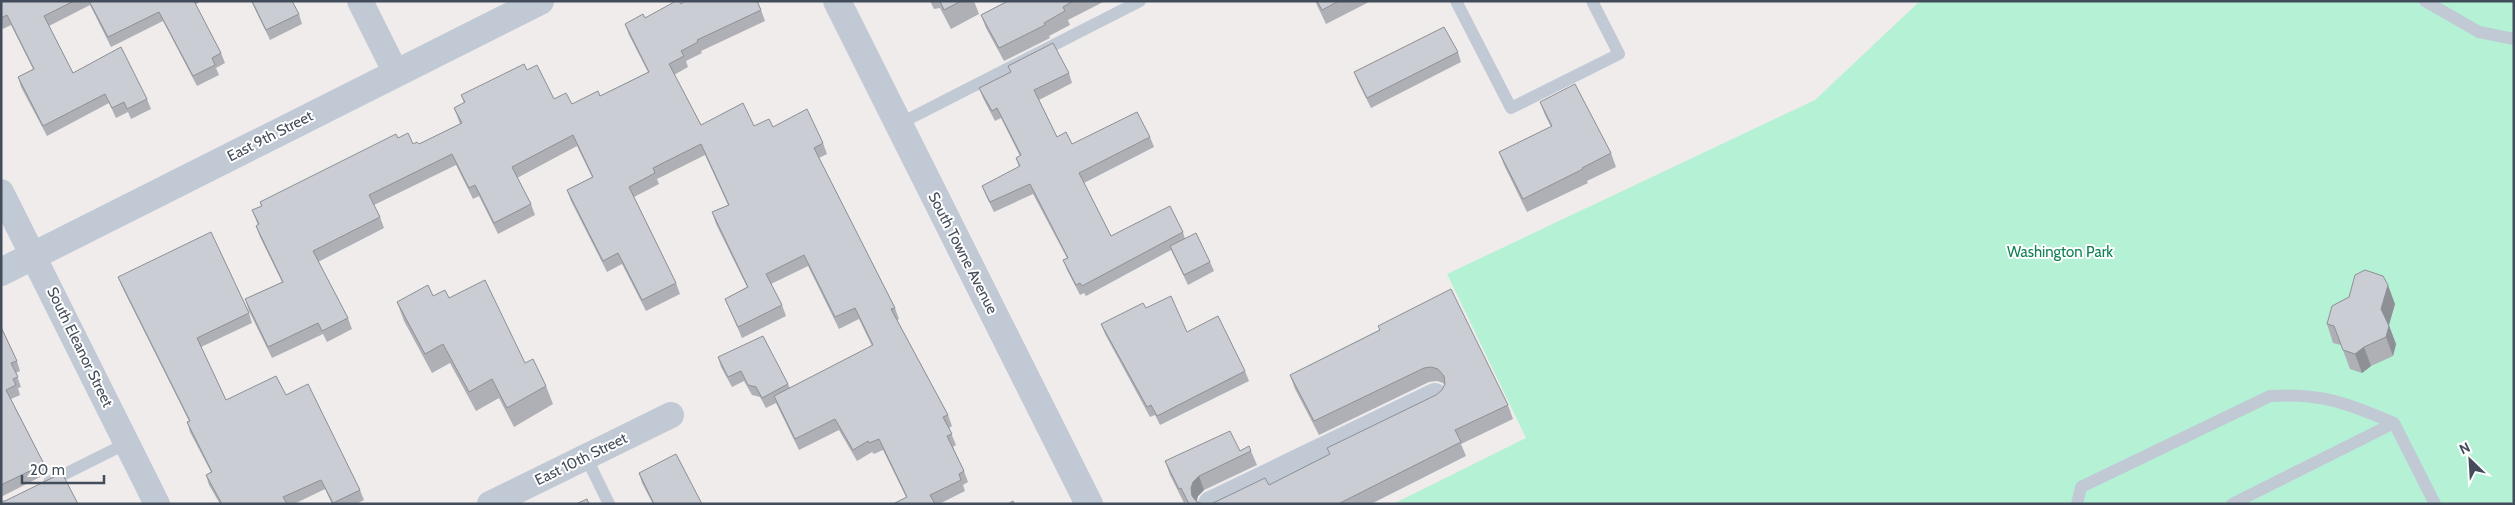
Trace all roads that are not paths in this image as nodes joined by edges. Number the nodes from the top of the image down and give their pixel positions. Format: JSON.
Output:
{"nodes":[{"id":1,"x":360,"y":1,"type":"edge"},
{"id":2,"x":540,"y":1,"type":"edge"},
{"id":3,"x":837,"y":1,"type":"edge"},
{"id":4,"x":1140,"y":1,"type":"edge"},
{"id":5,"x":1456,"y":1,"type":"edge"},
{"id":6,"x":1592,"y":1,"type":"edge"},
{"id":7,"x":2425,"y":1,"type":"edge"},
{"id":8,"x":2514,"y":38,"type":"edge"},
{"id":9,"x":396,"y":73,"type":"junction"},
{"id":10,"x":899,"y":124,"type":"junction"},
{"id":11,"x":1,"y":192,"type":"edge"},
{"id":12,"x":34,"y":255,"type":"junction"},
{"id":13,"x":1,"y":272,"type":"edge"},
{"id":14,"x":1435,"y":396,"type":"edge"},
{"id":15,"x":671,"y":415,"type":"dead end"},
{"id":16,"x":2394,"y":423,"type":"junction"},
{"id":17,"x":127,"y":443,"type":"junction"},
{"id":18,"x":586,"y":457,"type":"junction"},
{"id":19,"x":40,"y":486,"type":"edge"},
{"id":20,"x":157,"y":504,"type":"edge"},
{"id":21,"x":490,"y":504,"type":"edge"},
{"id":22,"x":609,"y":504,"type":"edge"},
{"id":23,"x":1089,"y":504,"type":"edge"},
{"id":24,"x":1211,"y":504,"type":"edge"},
{"id":25,"x":2077,"y":504,"type":"edge"},
{"id":26,"x":2232,"y":504,"type":"edge"},
{"id":27,"x":2435,"y":504,"type":"edge"}],
"edges":[{"from":1,"to":9,"type":"street"},
{"from":2,"to":9,"type":"street","name":"East 9th Street"},
{"from":3,"to":10,"type":"street","name":"South Towne Avenue"},
{"from":4,"to":10,"type":"lane"},
{"from":5,"to":6,"type":"lane"},
{"from":7,"to":8,"type":"lane"},
{"from":9,"to":12,"type":"street","name":"East 9th Street"},
{"from":10,"to":23,"type":"street","name":"South Towne Avenue"},
{"from":11,"to":12,"type":"street","name":"South Eleanor Street"},
{"from":12,"to":13,"type":"street","name":"East 9th Street"},
{"from":12,"to":17,"type":"street","name":"South Eleanor Street"},
{"from":14,"to":24,"type":"street"},
{"from":15,"to":18,"type":"street","name":"East 10th Street"},
{"from":16,"to":25,"type":"lane"},
{"from":16,"to":26,"type":"lane"},
{"from":16,"to":27,"type":"lane"},
{"from":17,"to":19,"type":"lane"},
{"from":17,"to":20,"type":"street","name":"South Eleanor Street"},
{"from":18,"to":21,"type":"street","name":"East 10th Street"},
{"from":18,"to":22,"type":"lane"}]}
